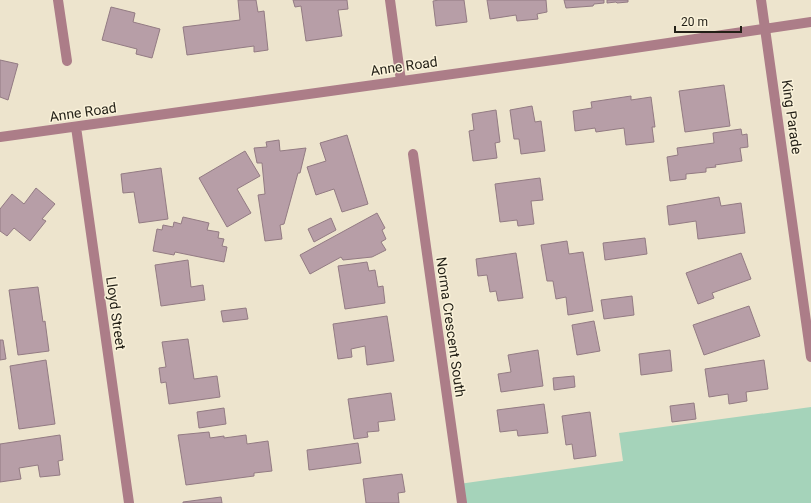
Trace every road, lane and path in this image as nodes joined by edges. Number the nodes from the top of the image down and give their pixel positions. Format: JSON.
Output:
{"nodes":[{"id":1,"x":58,"y":0,"type":"edge"},
{"id":2,"x":390,"y":0,"type":"edge"},
{"id":3,"x":761,"y":0,"type":"edge"},
{"id":4,"x":811,"y":22,"type":"edge"},
{"id":5,"x":765,"y":28,"type":"junction"},
{"id":6,"x":67,"y":61,"type":"dead end"},
{"id":7,"x":401,"y":81,"type":"junction"},
{"id":8,"x":76,"y":127,"type":"junction"},
{"id":9,"x":0,"y":137,"type":"edge"},
{"id":10,"x":413,"y":154,"type":"dead end"},
{"id":11,"x":811,"y":357,"type":"edge"},
{"id":12,"x":129,"y":503,"type":"edge"},
{"id":13,"x":462,"y":503,"type":"edge"}],
"edges":[{"from":1,"to":6,"type":"street"},
{"from":2,"to":7,"type":"street"},
{"from":3,"to":5,"type":"street","name":"King Parade"},
{"from":4,"to":5,"type":"street","name":"Anne Road"},
{"from":5,"to":7,"type":"street","name":"Anne Road"},
{"from":5,"to":11,"type":"street","name":"King Parade"},
{"from":7,"to":8,"type":"street","name":"Anne Road"},
{"from":8,"to":9,"type":"street","name":"Anne Road"},
{"from":8,"to":12,"type":"street","name":"Lloyd Street"},
{"from":10,"to":13,"type":"street","name":"Norma Crescent South"}]}
